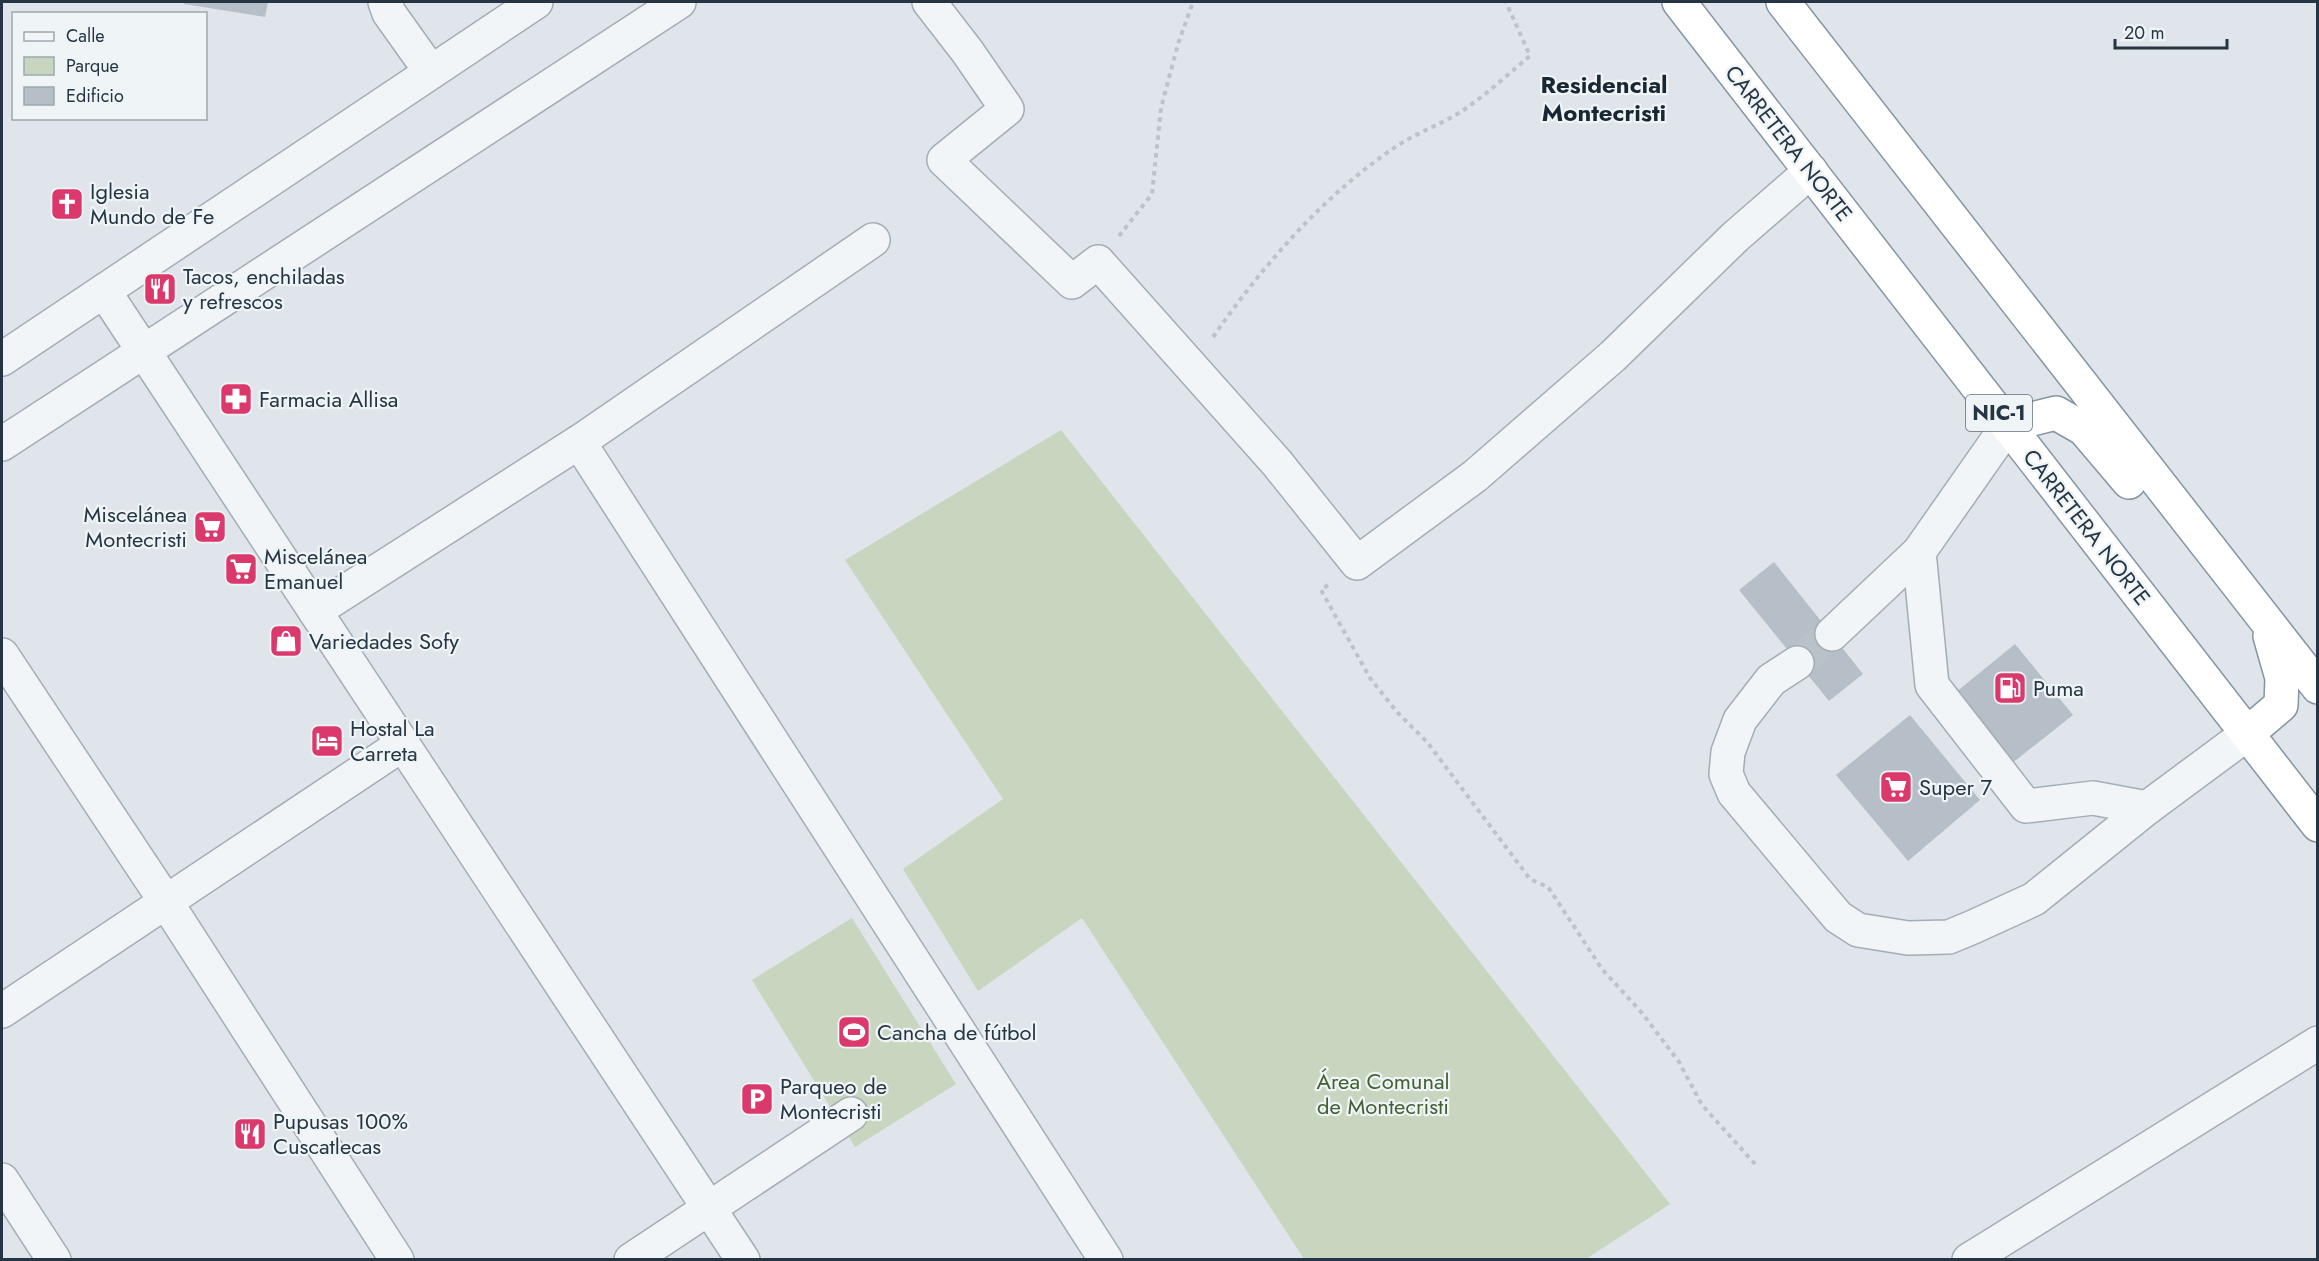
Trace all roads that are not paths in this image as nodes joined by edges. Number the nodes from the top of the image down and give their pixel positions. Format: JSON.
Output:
{"nodes":[{"id":1,"x":385,"y":2,"type":"edge"},
{"id":2,"x":536,"y":2,"type":"edge"},
{"id":3,"x":679,"y":2,"type":"edge"},
{"id":4,"x":929,"y":2,"type":"edge"},
{"id":5,"x":1679,"y":2,"type":"edge"},
{"id":6,"x":1783,"y":2,"type":"edge"},
{"id":7,"x":431,"y":72,"type":"junction"},
{"id":8,"x":1811,"y":171,"type":"junction"},
{"id":9,"x":873,"y":240,"type":"dead end"},
{"id":10,"x":104,"y":291,"type":"junction"},
{"id":11,"x":145,"y":350,"type":"junction"},
{"id":12,"x":2,"y":359,"type":"edge"},
{"id":13,"x":2008,"y":425,"type":"junction"},
{"id":14,"x":579,"y":442,"type":"junction"},
{"id":15,"x":2,"y":444,"type":"edge"},
{"id":16,"x":2191,"y":527,"type":"junction"},
{"id":17,"x":1919,"y":552,"type":"junction"},
{"id":18,"x":315,"y":611,"type":"junction"},
{"id":19,"x":2265,"y":620,"type":"junction"},
{"id":20,"x":1832,"y":634,"type":"tunnel mouth"},
{"id":21,"x":2,"y":655,"type":"edge"},
{"id":22,"x":1797,"y":663,"type":"tunnel mouth"},
{"id":23,"x":2318,"y":687,"type":"edge"},
{"id":24,"x":2247,"y":734,"type":"junction"},
{"id":25,"x":403,"y":744,"type":"junction"},
{"id":26,"x":2147,"y":808,"type":"junction"},
{"id":27,"x":2318,"y":825,"type":"edge"},
{"id":28,"x":166,"y":902,"type":"junction"},
{"id":29,"x":2,"y":1011,"type":"edge"},
{"id":30,"x":2318,"y":1043,"type":"edge"},
{"id":31,"x":851,"y":1114,"type":"dead end"},
{"id":32,"x":2,"y":1180,"type":"edge"},
{"id":33,"x":711,"y":1209,"type":"junction"},
{"id":34,"x":54,"y":1260,"type":"edge"},
{"id":35,"x":397,"y":1260,"type":"edge"},
{"id":36,"x":631,"y":1260,"type":"edge"},
{"id":37,"x":743,"y":1260,"type":"edge"},
{"id":38,"x":1106,"y":1260,"type":"edge"},
{"id":39,"x":1969,"y":1260,"type":"edge"}],
"edges":[{"from":1,"to":7,"type":"street"},
{"from":2,"to":7,"type":"street"},
{"from":3,"to":11,"type":"street"},
{"from":4,"to":8,"type":"street"},
{"from":5,"to":8,"type":"highway","name":"CARRETERA NORTE","number":"NIC-1"},
{"from":6,"to":16,"type":"highway"},
{"from":7,"to":10,"type":"street"},
{"from":8,"to":13,"type":"highway","name":"CARRETERA NORTE","number":"NIC-1"},
{"from":9,"to":14,"type":"street"},
{"from":10,"to":11,"type":"street"},
{"from":10,"to":12,"type":"street"},
{"from":11,"to":15,"type":"street"},
{"from":11,"to":18,"type":"street"},
{"from":13,"to":16,"type":"highway"},
{"from":13,"to":17,"type":"street"},
{"from":13,"to":24,"type":"highway","name":"CARRETERA NORTE","number":"NIC-1"},
{"from":14,"to":18,"type":"street"},
{"from":14,"to":38,"type":"street"},
{"from":16,"to":19,"type":"highway"},
{"from":17,"to":20,"type":"street"},
{"from":17,"to":26,"type":"street"},
{"from":18,"to":25,"type":"street"},
{"from":19,"to":23,"type":"highway"},
{"from":19,"to":24,"type":"highway"},
{"from":21,"to":28,"type":"street"},
{"from":22,"to":26,"type":"street"},
{"from":24,"to":26,"type":"street"},
{"from":24,"to":27,"type":"highway","name":"CARRETERA NORTE","number":"NIC-1"},
{"from":25,"to":28,"type":"street"},
{"from":25,"to":33,"type":"street"},
{"from":28,"to":29,"type":"street"},
{"from":28,"to":35,"type":"street"},
{"from":30,"to":39,"type":"street"},
{"from":31,"to":33,"type":"street"},
{"from":32,"to":34,"type":"street"},
{"from":33,"to":36,"type":"street"},
{"from":33,"to":37,"type":"street"}]}
